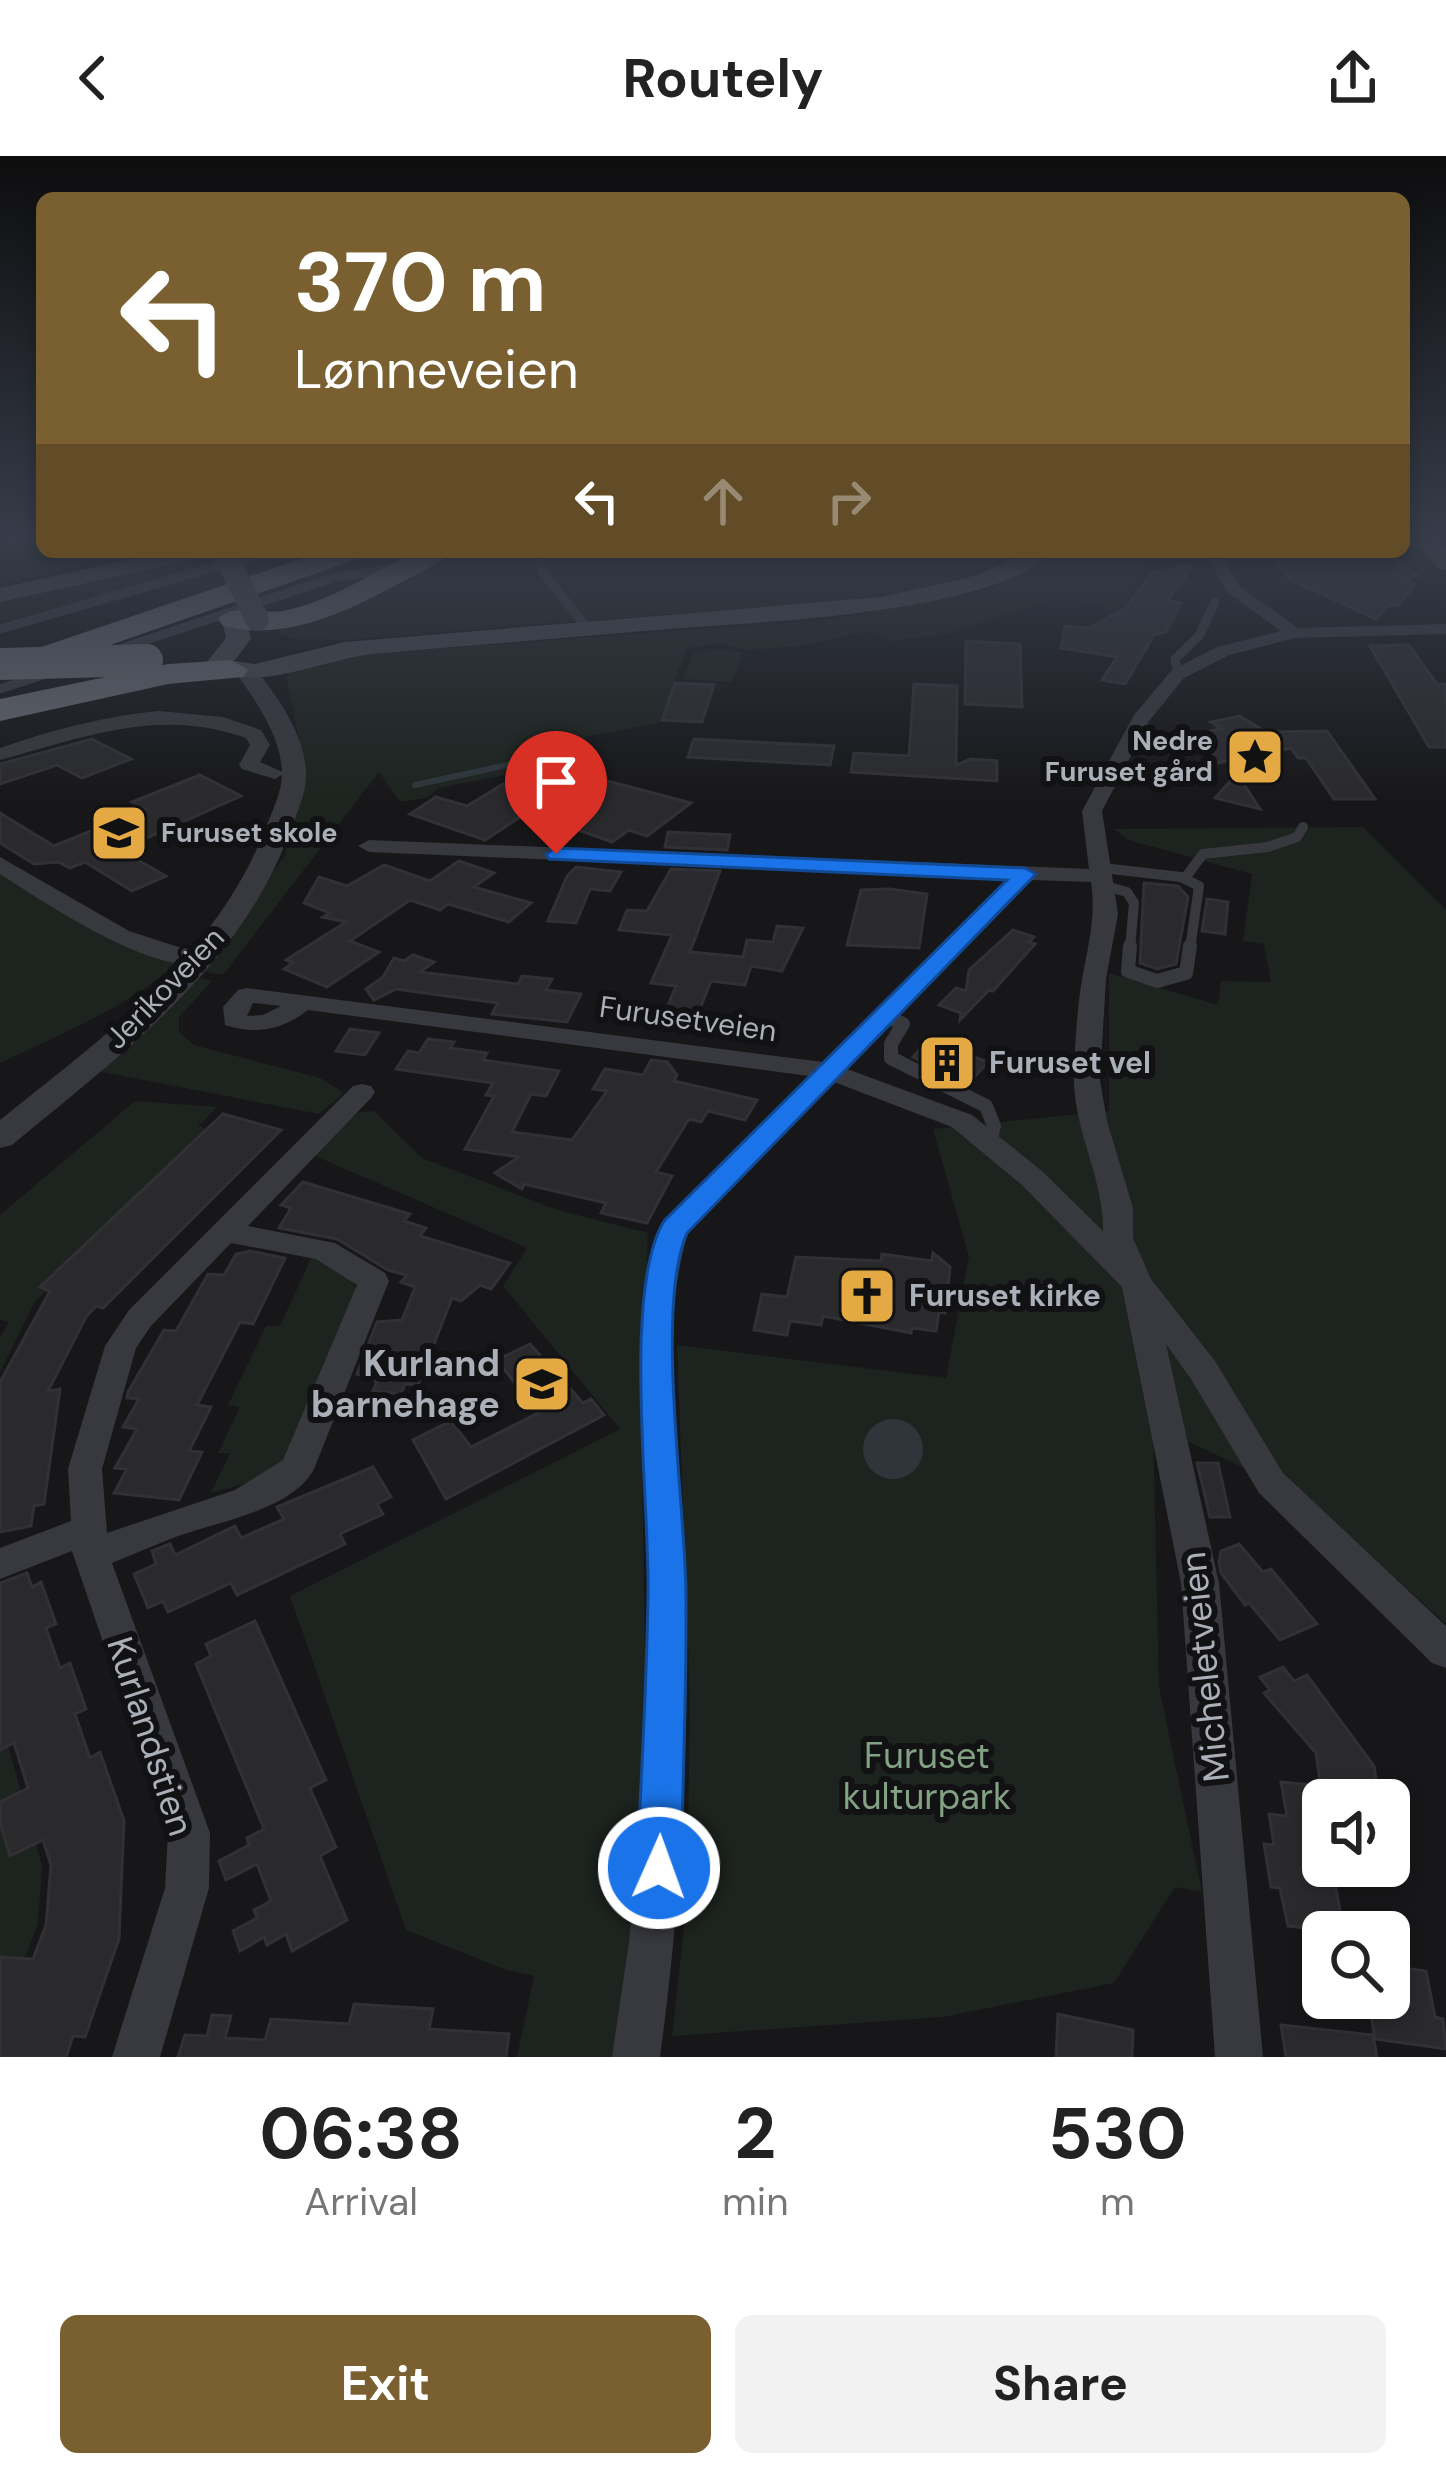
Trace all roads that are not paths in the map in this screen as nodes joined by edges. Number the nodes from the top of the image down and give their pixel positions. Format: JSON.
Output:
{"nodes":[{"id":1,"x":108,"y":625,"type":"edge"},
{"id":2,"x":123,"y":625,"type":"edge"},
{"id":3,"x":190,"y":625,"type":"edge"},
{"id":4,"x":243,"y":625,"type":"edge"},
{"id":5,"x":290,"y":625,"type":"edge"},
{"id":6,"x":585,"y":625,"type":"edge"},
{"id":7,"x":644,"y":625,"type":"edge"},
{"id":8,"x":1204,"y":625,"type":"edge"},
{"id":9,"x":1282,"y":625,"type":"edge"},
{"id":10,"x":1446,"y":629,"type":"edge"},
{"id":11,"x":589,"y":630,"type":"junction"},
{"id":12,"x":1295,"y":633,"type":"junction"},
{"id":13,"x":253,"y":644,"type":"junction"},
{"id":14,"x":0,"y":664,"type":"edge"},
{"id":15,"x":1178,"y":674,"type":"junction"},
{"id":16,"x":0,"y":689,"type":"edge"},
{"id":17,"x":0,"y":710,"type":"edge"},
{"id":18,"x":0,"y":754,"type":"edge"},
{"id":19,"x":275,"y":773,"type":"dead end"},
{"id":20,"x":1303,"y":827,"type":"dead end"},
{"id":21,"x":369,"y":846,"type":"dead end"},
{"id":22,"x":0,"y":864,"type":"edge"},
{"id":23,"x":1025,"y":874,"type":"junction"},
{"id":24,"x":1104,"y":877,"type":"junction"},
{"id":25,"x":1184,"y":878,"type":"junction"},
{"id":26,"x":201,"y":957,"type":"junction"},
{"id":27,"x":303,"y":1002,"type":"dead end"},
{"id":28,"x":882,"y":1014,"type":"junction"},
{"id":29,"x":828,"y":1071,"type":"junction"},
{"id":30,"x":362,"y":1092,"type":"dead end"},
{"id":31,"x":0,"y":1137,"type":"edge"},
{"id":32,"x":990,"y":1141,"type":"junction"},
{"id":33,"x":222,"y":1231,"type":"junction"},
{"id":34,"x":1137,"y":1282,"type":"junction"},
{"id":35,"x":88,"y":1543,"type":"junction"},
{"id":36,"x":0,"y":1564,"type":"edge"},
{"id":37,"x":1446,"y":1651,"type":"edge"},
{"id":38,"x":136,"y":2057,"type":"edge"},
{"id":39,"x":636,"y":2057,"type":"edge"},
{"id":40,"x":1239,"y":2057,"type":"edge"}],
"edges":[{"from":1,"to":14,"type":"highway"},
{"from":2,"to":14,"type":"highway"},
{"from":3,"to":16,"type":"lane"},
{"from":4,"to":13,"type":"main road","name":"Jerikoveien","bridge":true},
{"from":5,"to":13,"type":"highway"},
{"from":6,"to":11,"type":"lane"},
{"from":7,"to":11,"type":"main road"},
{"from":8,"to":15,"type":"lane"},
{"from":9,"to":12,"type":"street"},
{"from":10,"to":12,"type":"street","name":"Micheletveien"},
{"from":11,"to":13,"type":"main road"},
{"from":12,"to":15,"type":"street","name":"Micheletveien"},
{"from":13,"to":14,"type":"highway","bridge":true},
{"from":13,"to":17,"type":"highway"},
{"from":13,"to":26,"type":"street","name":"Jerikoveien"},
{"from":15,"to":24,"type":"street","name":"Micheletveien"},
{"from":18,"to":19,"type":"street"},
{"from":20,"to":25,"type":"lane"},
{"from":21,"to":23,"type":"street"},
{"from":22,"to":26,"type":"street"},
{"from":23,"to":24,"type":"street"},
{"from":23,"to":28,"type":"street"},
{"from":24,"to":25,"type":"lane"},
{"from":24,"to":25,"type":"lane","name":"Micheletveien"},
{"from":24,"to":34,"type":"street","name":"Micheletveien"},
{"from":26,"to":31,"type":"street","name":"Jerikoveien"},
{"from":27,"to":29,"type":"street","name":"Furusetveien"},
{"from":28,"to":29,"type":"street"},
{"from":28,"to":32,"type":"lane"},
{"from":29,"to":32,"type":"street","name":"Furusetveien"},
{"from":29,"to":39,"type":"street"},
{"from":30,"to":33,"type":"street","name":"Kurlandstien"},
{"from":32,"to":34,"type":"street","name":"Furusetveien"},
{"from":33,"to":35,"type":"street","name":"Kurlandstien"},
{"from":33,"to":35,"type":"street"},
{"from":34,"to":37,"type":"street","name":"Micheletveien"},
{"from":34,"to":40,"type":"street","name":"Micheletveien"},
{"from":35,"to":36,"type":"street"},
{"from":35,"to":38,"type":"street","name":"Kurlandstien"}]}
